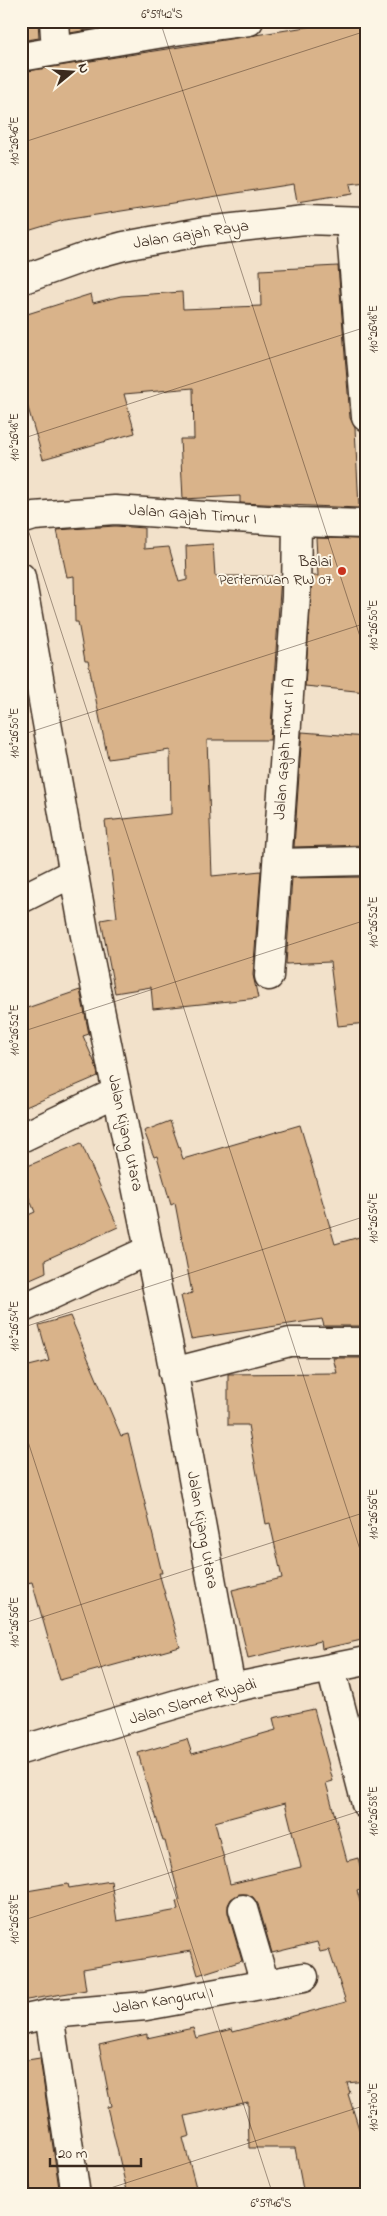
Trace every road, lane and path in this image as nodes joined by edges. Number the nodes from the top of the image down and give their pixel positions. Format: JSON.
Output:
{"nodes":[{"id":1,"x":54,"y":21,"type":"edge"},
{"id":2,"x":249,"y":21,"type":"edge"},
{"id":3,"x":181,"y":26,"type":"edge"},
{"id":4,"x":56,"y":51,"type":"junction"},
{"id":5,"x":21,"y":57,"type":"edge"},
{"id":6,"x":358,"y":222,"type":"edge"},
{"id":7,"x":21,"y":280,"type":"edge"},
{"id":8,"x":366,"y":418,"type":"edge"},
{"id":9,"x":21,"y":520,"type":"edge"},
{"id":10,"x":298,"y":522,"type":"junction"},
{"id":11,"x":366,"y":524,"type":"edge"},
{"id":12,"x":21,"y":577,"type":"edge"},
{"id":13,"x":27,"y":645,"type":"edge"},
{"id":14,"x":366,"y":861,"type":"edge"},
{"id":15,"x":277,"y":863,"type":"junction"},
{"id":16,"x":74,"y":873,"type":"junction"},
{"id":17,"x":21,"y":898,"type":"edge"},
{"id":18,"x":269,"y":976,"type":"dead end"},
{"id":19,"x":117,"y":1092,"type":"junction"},
{"id":20,"x":21,"y":1138,"type":"edge"},
{"id":21,"x":149,"y":1250,"type":"junction"},
{"id":22,"x":21,"y":1309,"type":"edge"},
{"id":23,"x":366,"y":1342,"type":"edge"},
{"id":24,"x":173,"y":1372,"type":"junction"},
{"id":25,"x":366,"y":1661,"type":"edge"},
{"id":26,"x":331,"y":1669,"type":"junction"},
{"id":27,"x":230,"y":1688,"type":"junction"},
{"id":28,"x":21,"y":1750,"type":"edge"},
{"id":29,"x":366,"y":1804,"type":"edge"},
{"id":30,"x":243,"y":1909,"type":"dead end"},
{"id":31,"x":304,"y":1977,"type":"dead end"},
{"id":32,"x":265,"y":1984,"type":"junction"},
{"id":33,"x":49,"y":2014,"type":"junction"},
{"id":34,"x":21,"y":2020,"type":"edge"},
{"id":35,"x":76,"y":2195,"type":"edge"}],
"edges":[{"from":1,"to":4,"type":"street"},
{"from":2,"to":3,"type":"street"},
{"from":3,"to":4,"type":"street"},
{"from":4,"to":5,"type":"street"},
{"from":6,"to":7,"type":"street","name":"Jalan Gajah Raya"},
{"from":6,"to":8,"type":"street"},
{"from":9,"to":10,"type":"street","name":"Jalan Gajah Timur I"},
{"from":10,"to":11,"type":"street","name":"Jalan Gajah Timur I"},
{"from":10,"to":15,"type":"street","name":"Jalan Gajah Timur I A"},
{"from":12,"to":13,"type":"street","name":"Jalan Kijang Utara"},
{"from":13,"to":16,"type":"street","name":"Jalan Kijang Utara"},
{"from":14,"to":15,"type":"street"},
{"from":15,"to":18,"type":"street","name":"Jalan Gajah Timur I A"},
{"from":16,"to":17,"type":"street"},
{"from":16,"to":19,"type":"street","name":"Jalan Kijang Utara"},
{"from":19,"to":20,"type":"street"},
{"from":19,"to":21,"type":"street","name":"Jalan Kijang Utara"},
{"from":21,"to":22,"type":"street"},
{"from":21,"to":24,"type":"street","name":"Jalan Kijang Utara"},
{"from":23,"to":24,"type":"street"},
{"from":24,"to":27,"type":"street","name":"Jalan Kijang Utara"},
{"from":25,"to":26,"type":"street","name":"Jalan Slamet Riyadi"},
{"from":26,"to":27,"type":"street","name":"Jalan Slamet Riyadi"},
{"from":26,"to":29,"type":"street"},
{"from":27,"to":28,"type":"street","name":"Jalan Slamet Riyadi"},
{"from":30,"to":32,"type":"street"},
{"from":31,"to":32,"type":"street","name":"Jalan Kanguru I"},
{"from":32,"to":33,"type":"street","name":"Jalan Kanguru I"},
{"from":33,"to":34,"type":"street","name":"Jalan Kanguru I"},
{"from":33,"to":35,"type":"street"}]}
